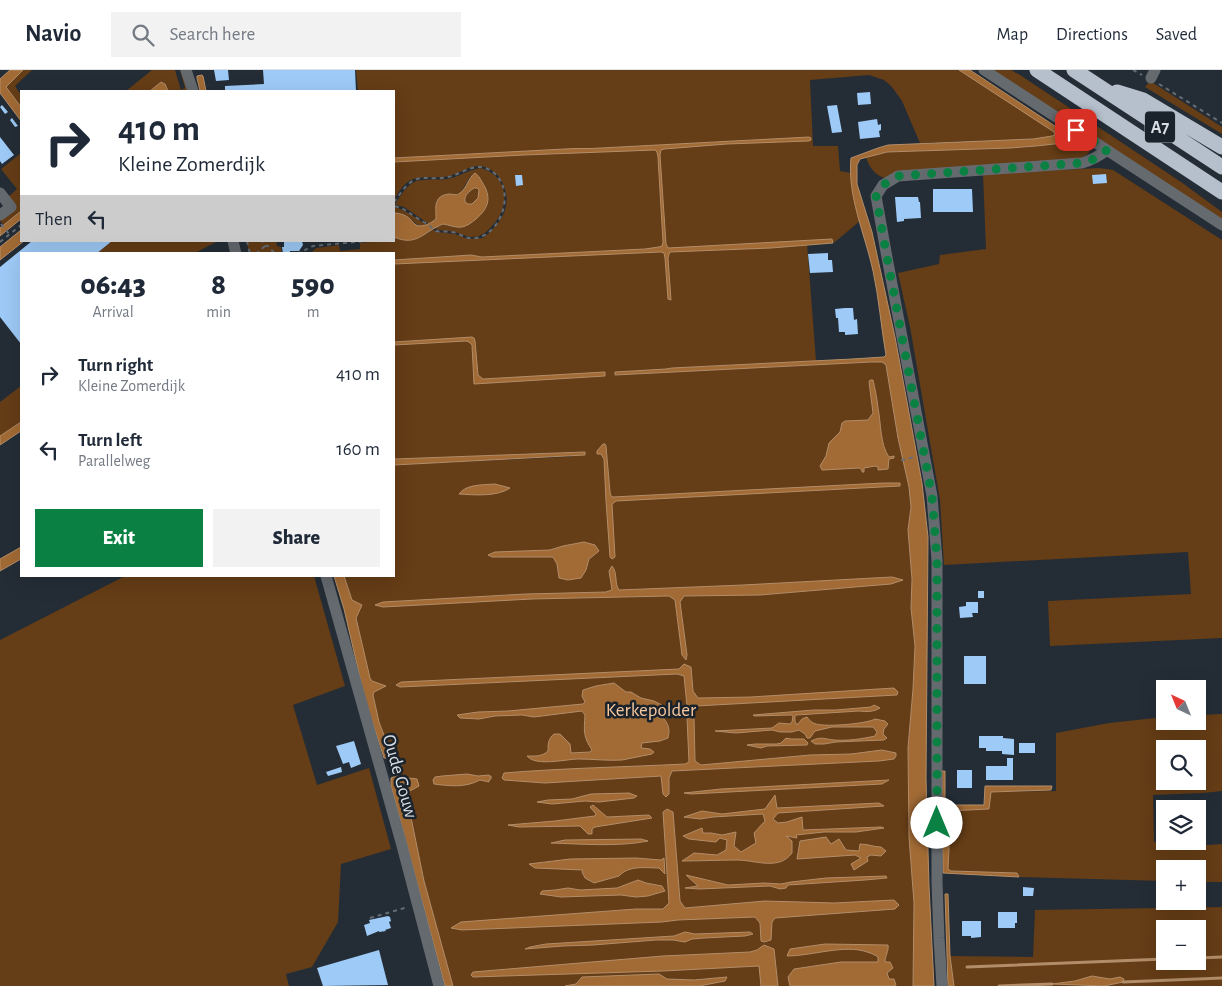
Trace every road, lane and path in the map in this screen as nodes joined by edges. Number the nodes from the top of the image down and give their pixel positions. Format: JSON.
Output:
{"nodes":[{"id":1,"x":186,"y":70,"type":"edge"},
{"id":2,"x":984,"y":70,"type":"edge"},
{"id":3,"x":1037,"y":70,"type":"edge"},
{"id":4,"x":1074,"y":70,"type":"edge"},
{"id":5,"x":1133,"y":70,"type":"edge"},
{"id":6,"x":1153,"y":74,"type":"edge"},
{"id":7,"x":1098,"y":86,"type":"junction"},
{"id":8,"x":193,"y":90,"type":"edge"},
{"id":9,"x":1222,"y":123,"type":"edge"},
{"id":10,"x":1222,"y":147,"type":"edge"},
{"id":11,"x":1107,"y":150,"type":"junction"},
{"id":12,"x":1222,"y":168,"type":"edge"},
{"id":13,"x":1222,"y":192,"type":"edge"},
{"id":14,"x":0,"y":193,"type":"edge"},
{"id":15,"x":395,"y":201,"type":"edge"},
{"id":16,"x":395,"y":206,"type":"edge"},
{"id":17,"x":1,"y":220,"type":"edge"},
{"id":18,"x":1222,"y":225,"type":"edge"},
{"id":19,"x":20,"y":226,"type":"edge"},
{"id":20,"x":8,"y":233,"type":"junction"},
{"id":21,"x":0,"y":242,"type":"edge"},
{"id":22,"x":263,"y":242,"type":"edge"},
{"id":23,"x":355,"y":242,"type":"edge"},
{"id":24,"x":267,"y":245,"type":"junction"},
{"id":25,"x":258,"y":252,"type":"edge"},
{"id":26,"x":273,"y":252,"type":"edge"},
{"id":27,"x":301,"y":252,"type":"edge"},
{"id":28,"x":919,"y":456,"type":"dead end"},
{"id":29,"x":901,"y":460,"type":"dead end"},
{"id":30,"x":326,"y":577,"type":"edge"},
{"id":31,"x":406,"y":763,"type":"dead end"},
{"id":32,"x":395,"y":767,"type":"dead end"},
{"id":33,"x":404,"y":908,"type":"dead end"},
{"id":34,"x":370,"y":918,"type":"dead end"},
{"id":35,"x":439,"y":986,"type":"edge"},
{"id":36,"x":942,"y":986,"type":"edge"}],
"edges":[{"from":1,"to":8,"type":"street"},
{"from":2,"to":11,"type":"street"},
{"from":3,"to":13,"type":"highway","number":"A7"},
{"from":4,"to":7,"type":"highway","number":"A7"},
{"from":5,"to":6,"type":"path"},
{"from":6,"to":9,"type":"path"},
{"from":7,"to":10,"type":"highway","number":"A7"},
{"from":7,"to":12,"type":"highway","number":"A7"},
{"from":11,"to":18,"type":"street"},
{"from":11,"to":36,"type":"street"},
{"from":14,"to":17,"type":"street"},
{"from":15,"to":16,"type":"path"},
{"from":17,"to":20,"type":"path"},
{"from":19,"to":20,"type":"path"},
{"from":20,"to":21,"type":"path"},
{"from":22,"to":24,"type":"path"},
{"from":23,"to":27,"type":"path"},
{"from":24,"to":25,"type":"path"},
{"from":24,"to":26,"type":"path"},
{"from":28,"to":29,"type":"path"},
{"from":30,"to":35,"type":"street","name":"Oude Gouw"},
{"from":31,"to":32,"type":"path"},
{"from":33,"to":34,"type":"path"}]}
